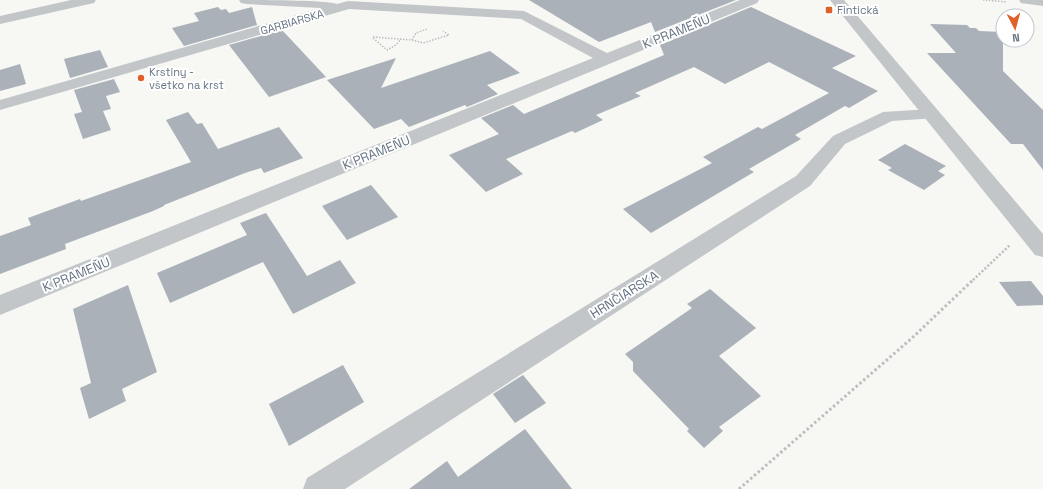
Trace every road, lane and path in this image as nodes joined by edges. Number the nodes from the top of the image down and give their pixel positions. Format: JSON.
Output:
{"nodes":[{"id":1,"x":89,"y":0,"type":"edge"},
{"id":2,"x":246,"y":0,"type":"edge"},
{"id":3,"x":752,"y":0,"type":"edge"},
{"id":4,"x":836,"y":0,"type":"edge"},
{"id":5,"x":1026,"y":0,"type":"edge"},
{"id":6,"x":1043,"y":2,"type":"edge"},
{"id":7,"x":348,"y":5,"type":"junction"},
{"id":8,"x":0,"y":20,"type":"edge"},
{"id":9,"x":427,"y":29,"type":"dead end"},
{"id":10,"x":443,"y":31,"type":"dead end"},
{"id":11,"x":402,"y":39,"type":"junction"},
{"id":12,"x":412,"y":40,"type":"junction"},
{"id":13,"x":606,"y":59,"type":"junction"},
{"id":14,"x":0,"y":105,"type":"edge"},
{"id":15,"x":931,"y":114,"type":"junction"},
{"id":16,"x":1027,"y":230,"type":"junction"},
{"id":17,"x":1043,"y":249,"type":"edge"},
{"id":18,"x":0,"y":305,"type":"edge"},
{"id":19,"x":318,"y":489,"type":"edge"},
{"id":20,"x":739,"y":489,"type":"edge"}],
"edges":[{"from":1,"to":8,"type":"street"},
{"from":2,"to":7,"type":"street"},
{"from":3,"to":13,"type":"street","name":"K PRAMEŇU"},
{"from":4,"to":15,"type":"street"},
{"from":5,"to":6,"type":"street"},
{"from":7,"to":13,"type":"street","name":"GARBIARSKA"},
{"from":7,"to":14,"type":"street","name":"GARBIARSKA"},
{"from":9,"to":12,"type":"path"},
{"from":10,"to":12,"type":"path"},
{"from":11,"to":11,"type":"path"},
{"from":11,"to":12,"type":"path"},
{"from":13,"to":18,"type":"street","name":"K PRAMEŇU"},
{"from":15,"to":16,"type":"street"},
{"from":15,"to":19,"type":"street","name":"HRNČIARSKA"},
{"from":16,"to":17,"type":"street"},
{"from":16,"to":20,"type":"path"}]}
